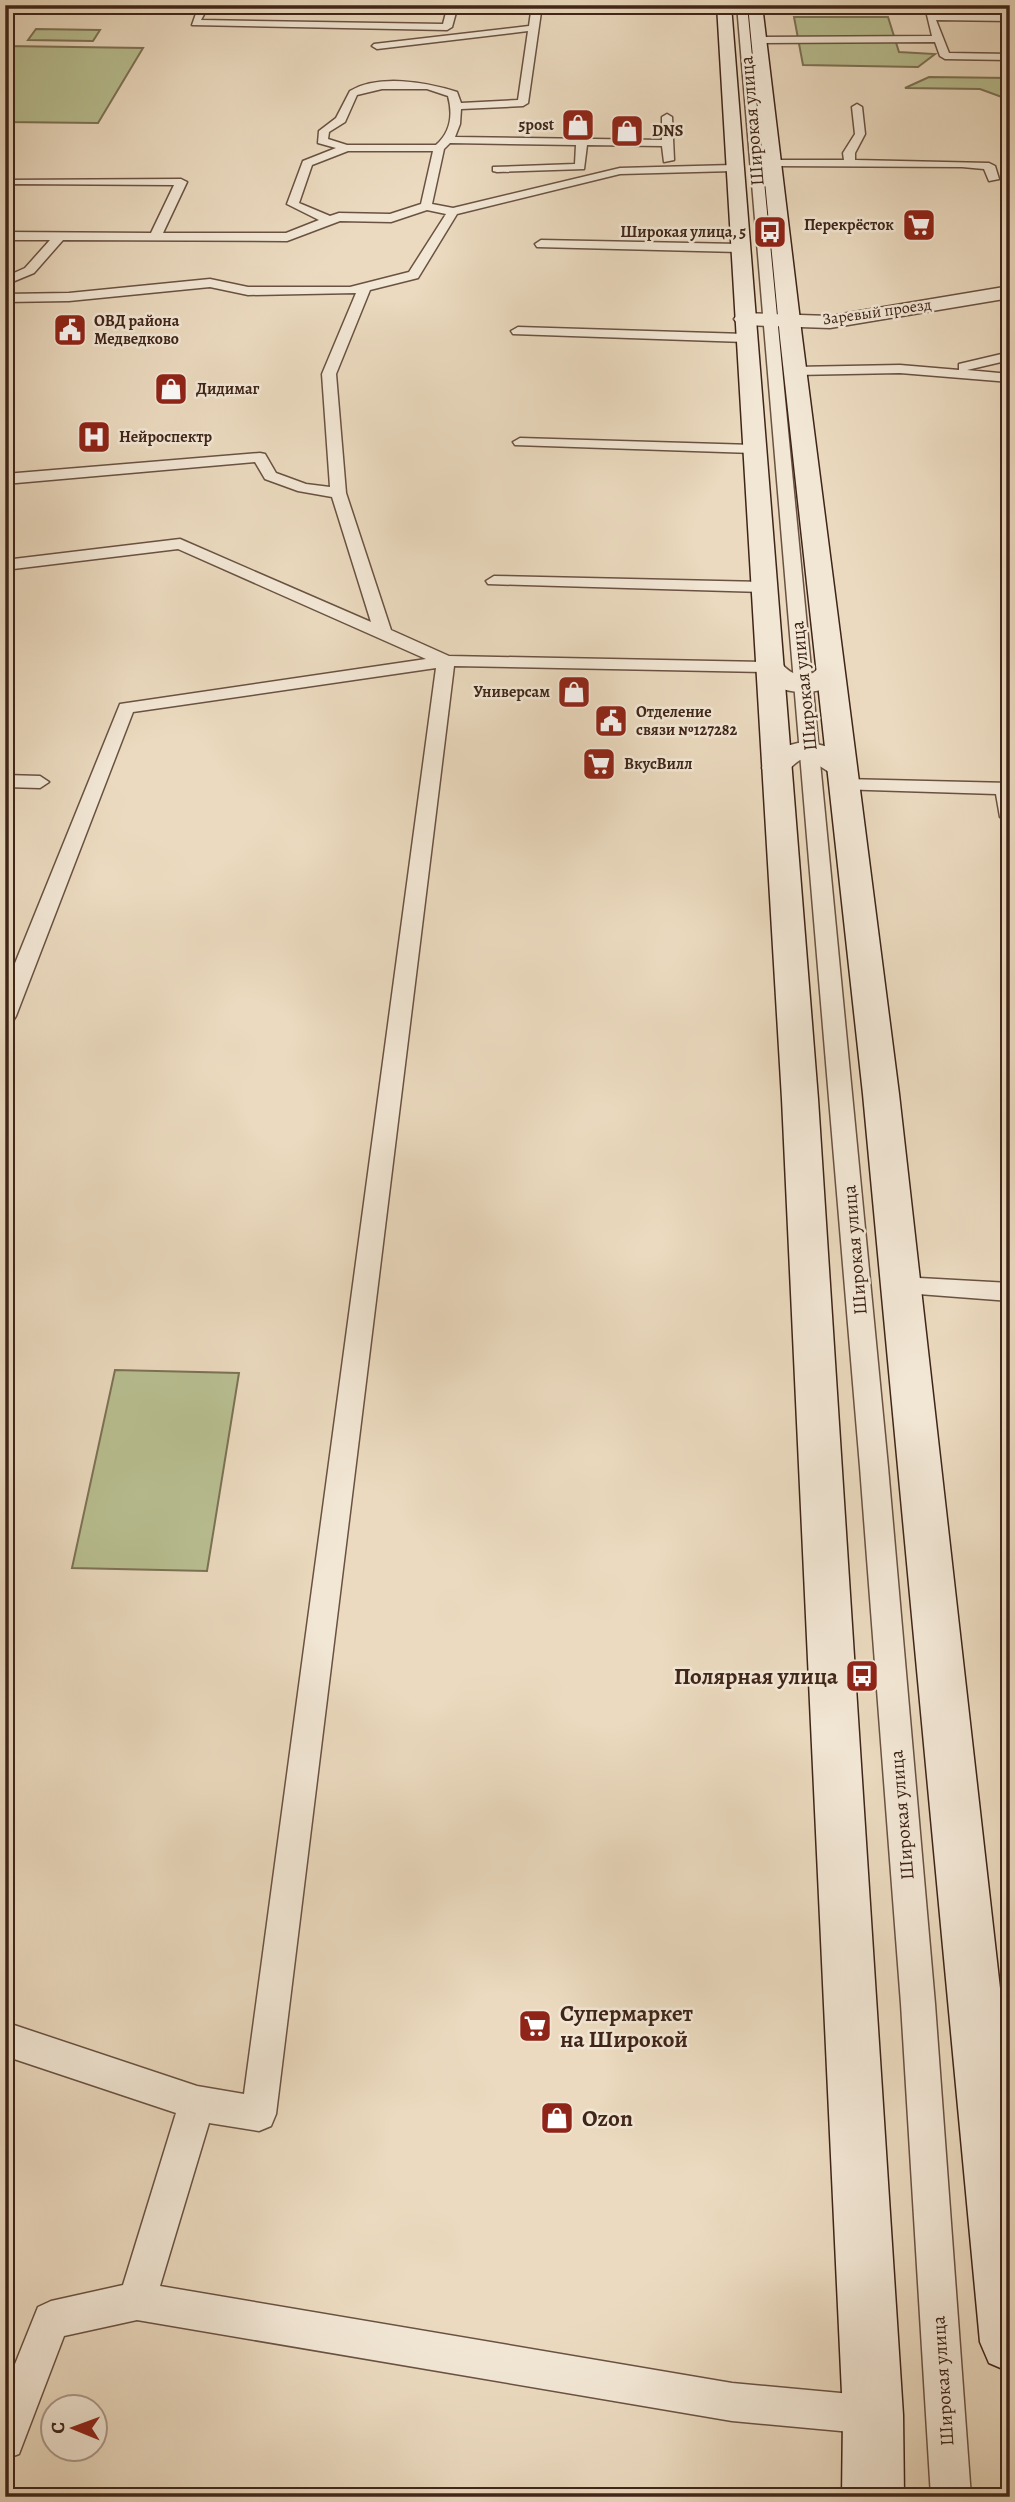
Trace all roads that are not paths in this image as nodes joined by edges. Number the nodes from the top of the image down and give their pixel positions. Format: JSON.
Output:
{"nodes":[{"id":1,"x":204,"y":5,"type":"edge"},
{"id":2,"x":453,"y":5,"type":"edge"},
{"id":3,"x":537,"y":5,"type":"edge"},
{"id":4,"x":724,"y":5,"type":"edge"},
{"id":5,"x":742,"y":5,"type":"edge"},
{"id":6,"x":755,"y":5,"type":"edge"},
{"id":7,"x":1010,"y":18,"type":"edge"},
{"id":8,"x":533,"y":28,"type":"junction"},
{"id":9,"x":939,"y":39,"type":"junction"},
{"id":10,"x":377,"y":46,"type":"dead end"},
{"id":11,"x":756,"y":52,"type":"junction"},
{"id":12,"x":727,"y":56,"type":"junction"},
{"id":13,"x":1010,"y":57,"type":"edge"},
{"id":14,"x":458,"y":106,"type":"junction"},
{"id":15,"x":857,"y":107,"type":"dead end"},
{"id":16,"x":667,"y":117,"type":"dead end"},
{"id":17,"x":451,"y":140,"type":"junction"},
{"id":18,"x":582,"y":142,"type":"junction"},
{"id":19,"x":668,"y":143,"type":"junction"},
{"id":20,"x":347,"y":148,"type":"junction"},
{"id":21,"x":439,"y":148,"type":"junction"},
{"id":22,"x":580,"y":158,"type":"junction"},
{"id":23,"x":564,"y":159,"type":"dead end"},
{"id":24,"x":774,"y":163,"type":"junction"},
{"id":25,"x":850,"y":163,"type":"junction"},
{"id":26,"x":733,"y":168,"type":"junction"},
{"id":27,"x":497,"y":169,"type":"dead end"},
{"id":28,"x":668,"y":171,"type":"junction"},
{"id":29,"x":993,"y":179,"type":"dead end"},
{"id":30,"x":5,"y":190,"type":"edge"},
{"id":31,"x":425,"y":206,"type":"junction"},
{"id":32,"x":453,"y":212,"type":"junction"},
{"id":33,"x":330,"y":221,"type":"junction"},
{"id":34,"x":5,"y":236,"type":"edge"},
{"id":35,"x":59,"y":236,"type":"junction"},
{"id":36,"x":155,"y":236,"type":"junction"},
{"id":37,"x":541,"y":244,"type":"dead end"},
{"id":38,"x":739,"y":248,"type":"junction"},
{"id":39,"x":5,"y":281,"type":"edge"},
{"id":40,"x":365,"y":288,"type":"junction"},
{"id":41,"x":1010,"y":292,"type":"edge"},
{"id":42,"x":5,"y":298,"type":"edge"},
{"id":43,"x":762,"y":324,"type":"junction"},
{"id":44,"x":518,"y":331,"type":"dead end"},
{"id":45,"x":1010,"y":356,"type":"edge"},
{"id":46,"x":795,"y":370,"type":"junction"},
{"id":47,"x":950,"y":371,"type":"junction"},
{"id":48,"x":1010,"y":377,"type":"edge"},
{"id":49,"x":520,"y":442,"type":"dead end"},
{"id":50,"x":753,"y":449,"type":"junction"},
{"id":51,"x":5,"y":479,"type":"edge"},
{"id":52,"x":338,"y":493,"type":"junction"},
{"id":53,"x":5,"y":565,"type":"edge"},
{"id":54,"x":495,"y":581,"type":"dead end"},
{"id":55,"x":763,"y":587,"type":"junction"},
{"id":56,"x":383,"y":633,"type":"junction"},
{"id":57,"x":446,"y":661,"type":"junction"},
{"id":58,"x":769,"y":667,"type":"junction"},
{"id":59,"x":830,"y":669,"type":"junction"},
{"id":60,"x":804,"y":683,"type":"junction"},
{"id":61,"x":794,"y":760,"type":"junction"},
{"id":62,"x":843,"y":778,"type":"junction"},
{"id":63,"x":5,"y":781,"type":"edge"},
{"id":64,"x":40,"y":782,"type":"dead end"},
{"id":65,"x":1007,"y":789,"type":"edge"},
{"id":66,"x":1010,"y":817,"type":"edge"},
{"id":67,"x":5,"y":1016,"type":"edge"},
{"id":68,"x":901,"y":1286,"type":"junction"},
{"id":69,"x":1010,"y":1292,"type":"edge"},
{"id":70,"x":5,"y":2039,"type":"edge"},
{"id":71,"x":197,"y":2103,"type":"junction"},
{"id":72,"x":137,"y":2301,"type":"junction"},
{"id":73,"x":1010,"y":2342,"type":"edge"},
{"id":74,"x":873,"y":2415,"type":"junction"},
{"id":75,"x":5,"y":2440,"type":"edge"},
{"id":76,"x":873,"y":2497,"type":"edge"},
{"id":77,"x":951,"y":2497,"type":"edge"}],
"edges":[{"from":1,"to":2,"type":"lane"},
{"from":3,"to":8,"type":"lane"},
{"from":4,"to":12,"type":"main road","name":"Широкая улица"},
{"from":5,"to":11,"type":"lane","name":"Широкая улица"},
{"from":6,"to":11,"type":"main road","name":"Широкая улица"},
{"from":7,"to":9,"type":"lane"},
{"from":8,"to":10,"type":"lane"},
{"from":8,"to":14,"type":"lane"},
{"from":9,"to":11,"type":"lane"},
{"from":9,"to":13,"type":"lane"},
{"from":11,"to":12,"type":"lane"},
{"from":11,"to":24,"type":"main road","name":"Широкая улица"},
{"from":11,"to":43,"type":"lane","name":"Широкая улица"},
{"from":12,"to":26,"type":"main road","name":"Широкая улица"},
{"from":14,"to":17,"type":"lane"},
{"from":14,"to":20,"type":"lane"},
{"from":15,"to":25,"type":"lane"},
{"from":16,"to":19,"type":"lane"},
{"from":17,"to":18,"type":"lane"},
{"from":17,"to":21,"type":"lane"},
{"from":18,"to":19,"type":"lane"},
{"from":18,"to":22,"type":"lane"},
{"from":19,"to":28,"type":"lane"},
{"from":20,"to":21,"type":"lane"},
{"from":20,"to":33,"type":"lane"},
{"from":21,"to":31,"type":"lane"},
{"from":22,"to":23,"type":"lane"},
{"from":22,"to":27,"type":"lane"},
{"from":24,"to":25,"type":"lane"},
{"from":24,"to":43,"type":"main road","name":"Широкая улица"},
{"from":25,"to":29,"type":"lane"},
{"from":26,"to":28,"type":"lane"},
{"from":26,"to":38,"type":"main road","name":"Широкая улица"},
{"from":28,"to":32,"type":"lane"},
{"from":30,"to":36,"type":"lane"},
{"from":31,"to":32,"type":"lane"},
{"from":31,"to":33,"type":"lane"},
{"from":32,"to":40,"type":"lane"},
{"from":33,"to":36,"type":"lane"},
{"from":34,"to":35,"type":"lane"},
{"from":35,"to":36,"type":"lane"},
{"from":35,"to":39,"type":"lane"},
{"from":37,"to":38,"type":"lane"},
{"from":38,"to":43,"type":"main road","name":"Широкая улица"},
{"from":40,"to":42,"type":"lane"},
{"from":40,"to":52,"type":"lane"},
{"from":41,"to":43,"type":"main road","name":"Заревый проезд"},
{"from":43,"to":44,"type":"lane"},
{"from":43,"to":46,"type":"main road","name":"Широкая улица"},
{"from":43,"to":50,"type":"main road","name":"Широкая улица"},
{"from":43,"to":60,"type":"lane","name":"Широкая улица"},
{"from":45,"to":47,"type":"lane"},
{"from":46,"to":47,"type":"lane"},
{"from":46,"to":59,"type":"main road","name":"Широкая улица"},
{"from":47,"to":48,"type":"lane"},
{"from":49,"to":50,"type":"lane"},
{"from":50,"to":55,"type":"main road","name":"Широкая улица"},
{"from":51,"to":52,"type":"lane"},
{"from":52,"to":56,"type":"lane"},
{"from":53,"to":56,"type":"lane"},
{"from":54,"to":55,"type":"lane"},
{"from":55,"to":58,"type":"main road","name":"Широкая улица"},
{"from":56,"to":57,"type":"lane"},
{"from":57,"to":58,"type":"lane"},
{"from":57,"to":67,"type":"lane"},
{"from":57,"to":71,"type":"lane"},
{"from":58,"to":60,"type":"main road"},
{"from":58,"to":61,"type":"main road","name":"Широкая улица"},
{"from":59,"to":60,"type":"main road"},
{"from":59,"to":62,"type":"main road","name":"Широкая улица"},
{"from":60,"to":61,"type":"lane","name":"Широкая улица"},
{"from":61,"to":62,"type":"main road"},
{"from":61,"to":74,"type":"main road","name":"Широкая улица"},
{"from":61,"to":77,"type":"lane","name":"Широкая улица"},
{"from":62,"to":65,"type":"lane"},
{"from":62,"to":68,"type":"main road","name":"Широкая улица"},
{"from":63,"to":64,"type":"lane"},
{"from":65,"to":66,"type":"lane"},
{"from":68,"to":69,"type":"lane"},
{"from":68,"to":73,"type":"main road","name":"Широкая улица"},
{"from":70,"to":71,"type":"lane"},
{"from":71,"to":72,"type":"lane"},
{"from":72,"to":74,"type":"lane"},
{"from":72,"to":75,"type":"lane"},
{"from":74,"to":76,"type":"main road","name":"Широкая улица"}]}
